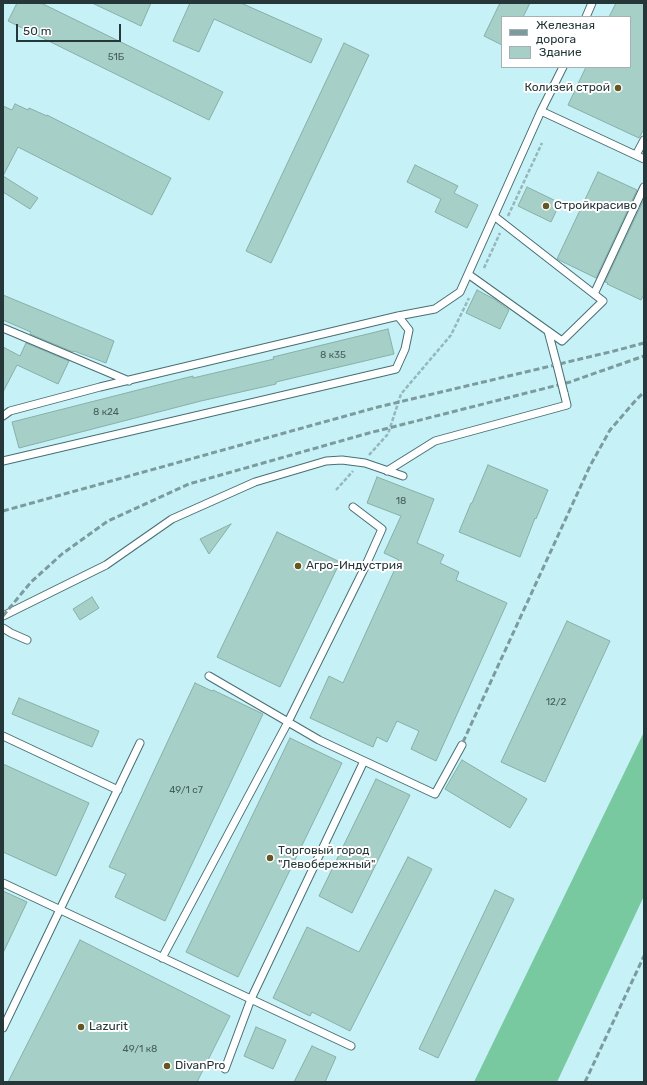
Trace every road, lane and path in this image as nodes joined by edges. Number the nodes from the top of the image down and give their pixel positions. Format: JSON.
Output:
{"nodes":[{"id":1,"x":592,"y":3,"type":"edge"},
{"id":2,"x":586,"y":16,"type":"edge"},
{"id":3,"x":562,"y":68,"type":"edge"},
{"id":4,"x":541,"y":111,"type":"junction"},
{"id":5,"x":644,"y":140,"type":"edge"},
{"id":6,"x":542,"y":143,"type":"dead end"},
{"id":7,"x":636,"y":156,"type":"junction"},
{"id":8,"x":644,"y":159,"type":"edge"},
{"id":9,"x":644,"y":187,"type":"edge"},
{"id":10,"x":494,"y":216,"type":"junction"},
{"id":11,"x":504,"y":225,"type":"junction"},
{"id":12,"x":468,"y":274,"type":"junction"},
{"id":13,"x":478,"y":280,"type":"junction"},
{"id":14,"x":594,"y":294,"type":"junction"},
{"id":15,"x":398,"y":316,"type":"junction"},
{"id":16,"x":3,"y":328,"type":"edge"},
{"id":17,"x":548,"y":331,"type":"junction"},
{"id":18,"x":129,"y":380,"type":"junction"},
{"id":19,"x":3,"y":416,"type":"edge"},
{"id":20,"x":3,"y":461,"type":"edge"},
{"id":21,"x":361,"y":462,"type":"junction"},
{"id":22,"x":386,"y":470,"type":"junction"},
{"id":23,"x":403,"y":476,"type":"dead end"},
{"id":24,"x":336,"y":490,"type":"dead end"},
{"id":25,"x":353,"y":507,"type":"dead end"},
{"id":26,"x":3,"y":616,"type":"edge"},
{"id":27,"x":3,"y":628,"type":"edge"},
{"id":28,"x":27,"y":640,"type":"dead end"},
{"id":29,"x":209,"y":676,"type":"dead end"},
{"id":30,"x":288,"y":722,"type":"junction"},
{"id":31,"x":3,"y":736,"type":"edge"},
{"id":32,"x":140,"y":743,"type":"dead end"},
{"id":33,"x":462,"y":745,"type":"dead end"},
{"id":34,"x":364,"y":761,"type":"junction"},
{"id":35,"x":118,"y":790,"type":"junction"},
{"id":36,"x":3,"y":883,"type":"edge"},
{"id":37,"x":60,"y":910,"type":"junction"},
{"id":38,"x":162,"y":958,"type":"junction"},
{"id":39,"x":251,"y":999,"type":"junction"},
{"id":40,"x":3,"y":1028,"type":"edge"},
{"id":41,"x":351,"y":1046,"type":"dead end"},
{"id":42,"x":225,"y":1069,"type":"dead end"}],
"edges":[{"from":1,"to":2,"type":"lane"},
{"from":3,"to":4,"type":"lane"},
{"from":4,"to":7,"type":"lane"},
{"from":4,"to":10,"type":"lane"},
{"from":5,"to":7,"type":"lane"},
{"from":6,"to":11,"type":"path"},
{"from":7,"to":8,"type":"lane"},
{"from":9,"to":14,"type":"lane"},
{"from":10,"to":11,"type":"lane"},
{"from":10,"to":12,"type":"lane"},
{"from":11,"to":13,"type":"path"},
{"from":11,"to":14,"type":"lane"},
{"from":12,"to":13,"type":"lane"},
{"from":12,"to":15,"type":"lane"},
{"from":13,"to":17,"type":"lane"},
{"from":13,"to":21,"type":"path"},
{"from":14,"to":17,"type":"lane"},
{"from":15,"to":18,"type":"lane"},
{"from":15,"to":20,"type":"lane"},
{"from":16,"to":18,"type":"lane"},
{"from":17,"to":22,"type":"lane","bridge":true},
{"from":18,"to":19,"type":"lane"},
{"from":21,"to":22,"type":"lane"},
{"from":21,"to":24,"type":"path"},
{"from":21,"to":26,"type":"lane"},
{"from":22,"to":23,"type":"lane"},
{"from":25,"to":30,"type":"lane"},
{"from":27,"to":28,"type":"lane"},
{"from":29,"to":30,"type":"lane"},
{"from":30,"to":34,"type":"lane"},
{"from":30,"to":38,"type":"lane"},
{"from":31,"to":35,"type":"lane"},
{"from":32,"to":35,"type":"lane"},
{"from":33,"to":34,"type":"lane"},
{"from":34,"to":39,"type":"lane"},
{"from":35,"to":37,"type":"lane"},
{"from":36,"to":37,"type":"lane"},
{"from":37,"to":38,"type":"lane"},
{"from":37,"to":40,"type":"lane"},
{"from":38,"to":39,"type":"lane"},
{"from":39,"to":41,"type":"lane"},
{"from":39,"to":42,"type":"lane"}]}
